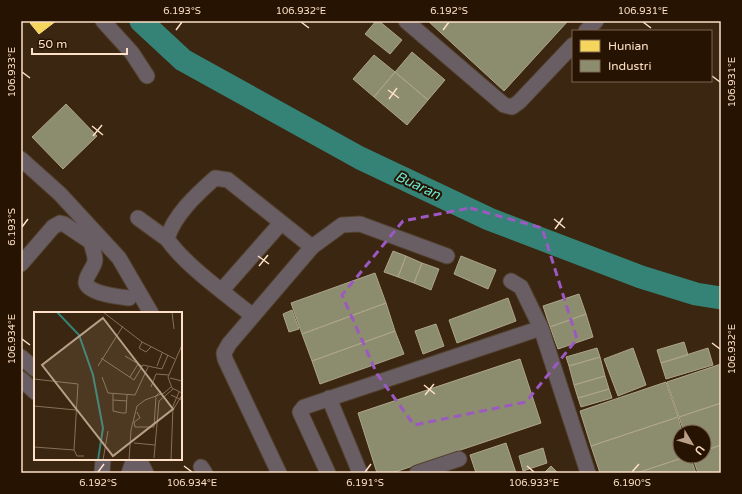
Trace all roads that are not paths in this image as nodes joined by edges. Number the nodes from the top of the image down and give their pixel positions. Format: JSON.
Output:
{"nodes":[{"id":1,"x":103,"y":21,"type":"edge"},
{"id":2,"x":406,"y":21,"type":"edge"},
{"id":3,"x":596,"y":21,"type":"edge"},
{"id":4,"x":587,"y":30,"type":"edge"},
{"id":5,"x":572,"y":46,"type":"edge"},
{"id":6,"x":147,"y":76,"type":"dead end"},
{"id":7,"x":21,"y":159,"type":"edge"},
{"id":8,"x":138,"y":218,"type":"dead end"},
{"id":9,"x":281,"y":223,"type":"junction"},
{"id":10,"x":167,"y":239,"type":"junction"},
{"id":11,"x":312,"y":247,"type":"junction"},
{"id":12,"x":447,"y":256,"type":"dead end"},
{"id":13,"x":21,"y":264,"type":"edge"},
{"id":14,"x":511,"y":281,"type":"dead end"},
{"id":15,"x":222,"y":290,"type":"junction"},
{"id":16,"x":129,"y":298,"type":"dead end"},
{"id":17,"x":150,"y":312,"type":"edge"},
{"id":18,"x":253,"y":316,"type":"junction"},
{"id":19,"x":541,"y":328,"type":"junction"},
{"id":20,"x":21,"y":357,"type":"edge"},
{"id":21,"x":34,"y":368,"type":"edge"},
{"id":22,"x":21,"y":379,"type":"edge"},
{"id":23,"x":34,"y":391,"type":"edge"},
{"id":24,"x":329,"y":398,"type":"junction"},
{"id":25,"x":459,"y":459,"type":"dead end"},
{"id":26,"x":103,"y":460,"type":"edge"},
{"id":27,"x":134,"y":460,"type":"edge"},
{"id":28,"x":140,"y":460,"type":"edge"},
{"id":29,"x":102,"y":473,"type":"edge"},
{"id":30,"x":129,"y":473,"type":"edge"},
{"id":31,"x":146,"y":473,"type":"edge"},
{"id":32,"x":279,"y":473,"type":"edge"},
{"id":33,"x":328,"y":473,"type":"edge"},
{"id":34,"x":360,"y":473,"type":"edge"},
{"id":35,"x":417,"y":473,"type":"edge"},
{"id":36,"x":588,"y":473,"type":"edge"}],
"edges":[{"from":1,"to":6,"type":"street"},
{"from":2,"to":5,"type":"street"},
{"from":3,"to":4,"type":"street"},
{"from":7,"to":17,"type":"street"},
{"from":8,"to":10,"type":"street"},
{"from":9,"to":10,"type":"street"},
{"from":9,"to":11,"type":"street"},
{"from":9,"to":15,"type":"street"},
{"from":10,"to":15,"type":"street"},
{"from":11,"to":12,"type":"street"},
{"from":11,"to":18,"type":"street"},
{"from":13,"to":16,"type":"street"},
{"from":14,"to":19,"type":"street"},
{"from":15,"to":18,"type":"street"},
{"from":18,"to":32,"type":"street"},
{"from":19,"to":24,"type":"street"},
{"from":19,"to":36,"type":"street"},
{"from":20,"to":21,"type":"street"},
{"from":22,"to":23,"type":"street"},
{"from":24,"to":33,"type":"street"},
{"from":24,"to":34,"type":"street"},
{"from":25,"to":35,"type":"street"},
{"from":26,"to":29,"type":"street"},
{"from":27,"to":30,"type":"street"},
{"from":28,"to":31,"type":"street"}]}
